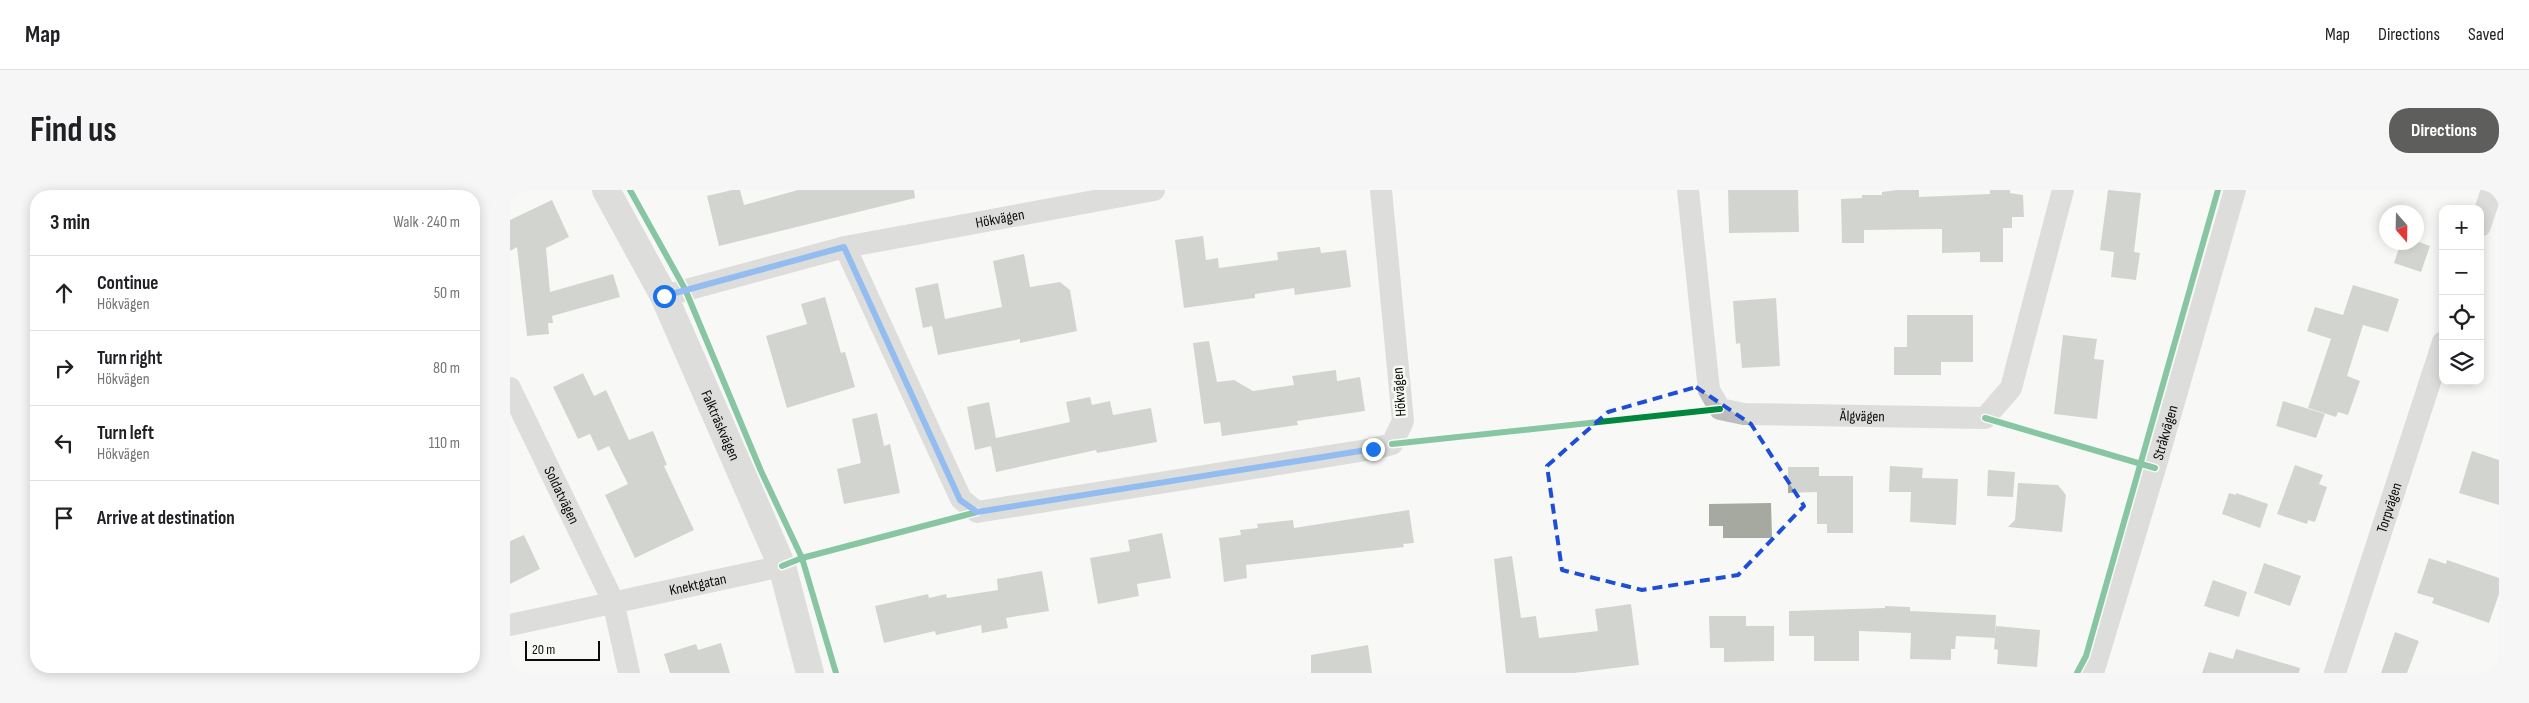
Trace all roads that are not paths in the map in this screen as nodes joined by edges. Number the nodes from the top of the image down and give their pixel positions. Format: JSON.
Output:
{"nodes":[{"id":1,"x":606,"y":190,"type":"edge"},
{"id":2,"x":1154,"y":190,"type":"edge"},
{"id":3,"x":1381,"y":190,"type":"edge"},
{"id":4,"x":1688,"y":190,"type":"edge"},
{"id":5,"x":2063,"y":190,"type":"edge"},
{"id":6,"x":2235,"y":190,"type":"edge"},
{"id":7,"x":2492,"y":190,"type":"edge"},
{"id":8,"x":2484,"y":214,"type":"edge"},
{"id":9,"x":844,"y":247,"type":"junction"},
{"id":10,"x":664,"y":296,"type":"junction"},
{"id":11,"x":2439,"y":354,"type":"edge"},
{"id":12,"x":510,"y":388,"type":"edge"},
{"id":13,"x":782,"y":566,"type":"junction"},
{"id":14,"x":613,"y":601,"type":"junction"},
{"id":15,"x":510,"y":625,"type":"edge"},
{"id":16,"x":629,"y":673,"type":"edge"},
{"id":17,"x":810,"y":673,"type":"edge"},
{"id":18,"x":2093,"y":673,"type":"edge"},
{"id":19,"x":2336,"y":673,"type":"edge"}],
"edges":[{"from":1,"to":10,"type":"street","name":"Falkträskvägen"},
{"from":2,"to":9,"type":"street","name":"Hökvägen"},
{"from":3,"to":9,"type":"street","name":"Hökvägen"},
{"from":4,"to":5,"type":"street","name":"Älgvägen"},
{"from":6,"to":18,"type":"street","name":"Stråkvägen"},
{"from":7,"to":8,"type":"street"},
{"from":9,"to":10,"type":"street","name":"Hökvägen"},
{"from":10,"to":13,"type":"street","name":"Falkträskvägen"},
{"from":11,"to":19,"type":"street","name":"Torpvägen"},
{"from":12,"to":14,"type":"street","name":"Soldatvägen"},
{"from":13,"to":14,"type":"street","name":"Knektgatan"},
{"from":13,"to":17,"type":"street","name":"Falkträskvägen"},
{"from":14,"to":15,"type":"street","name":"Knektgatan"},
{"from":14,"to":16,"type":"street"}]}
